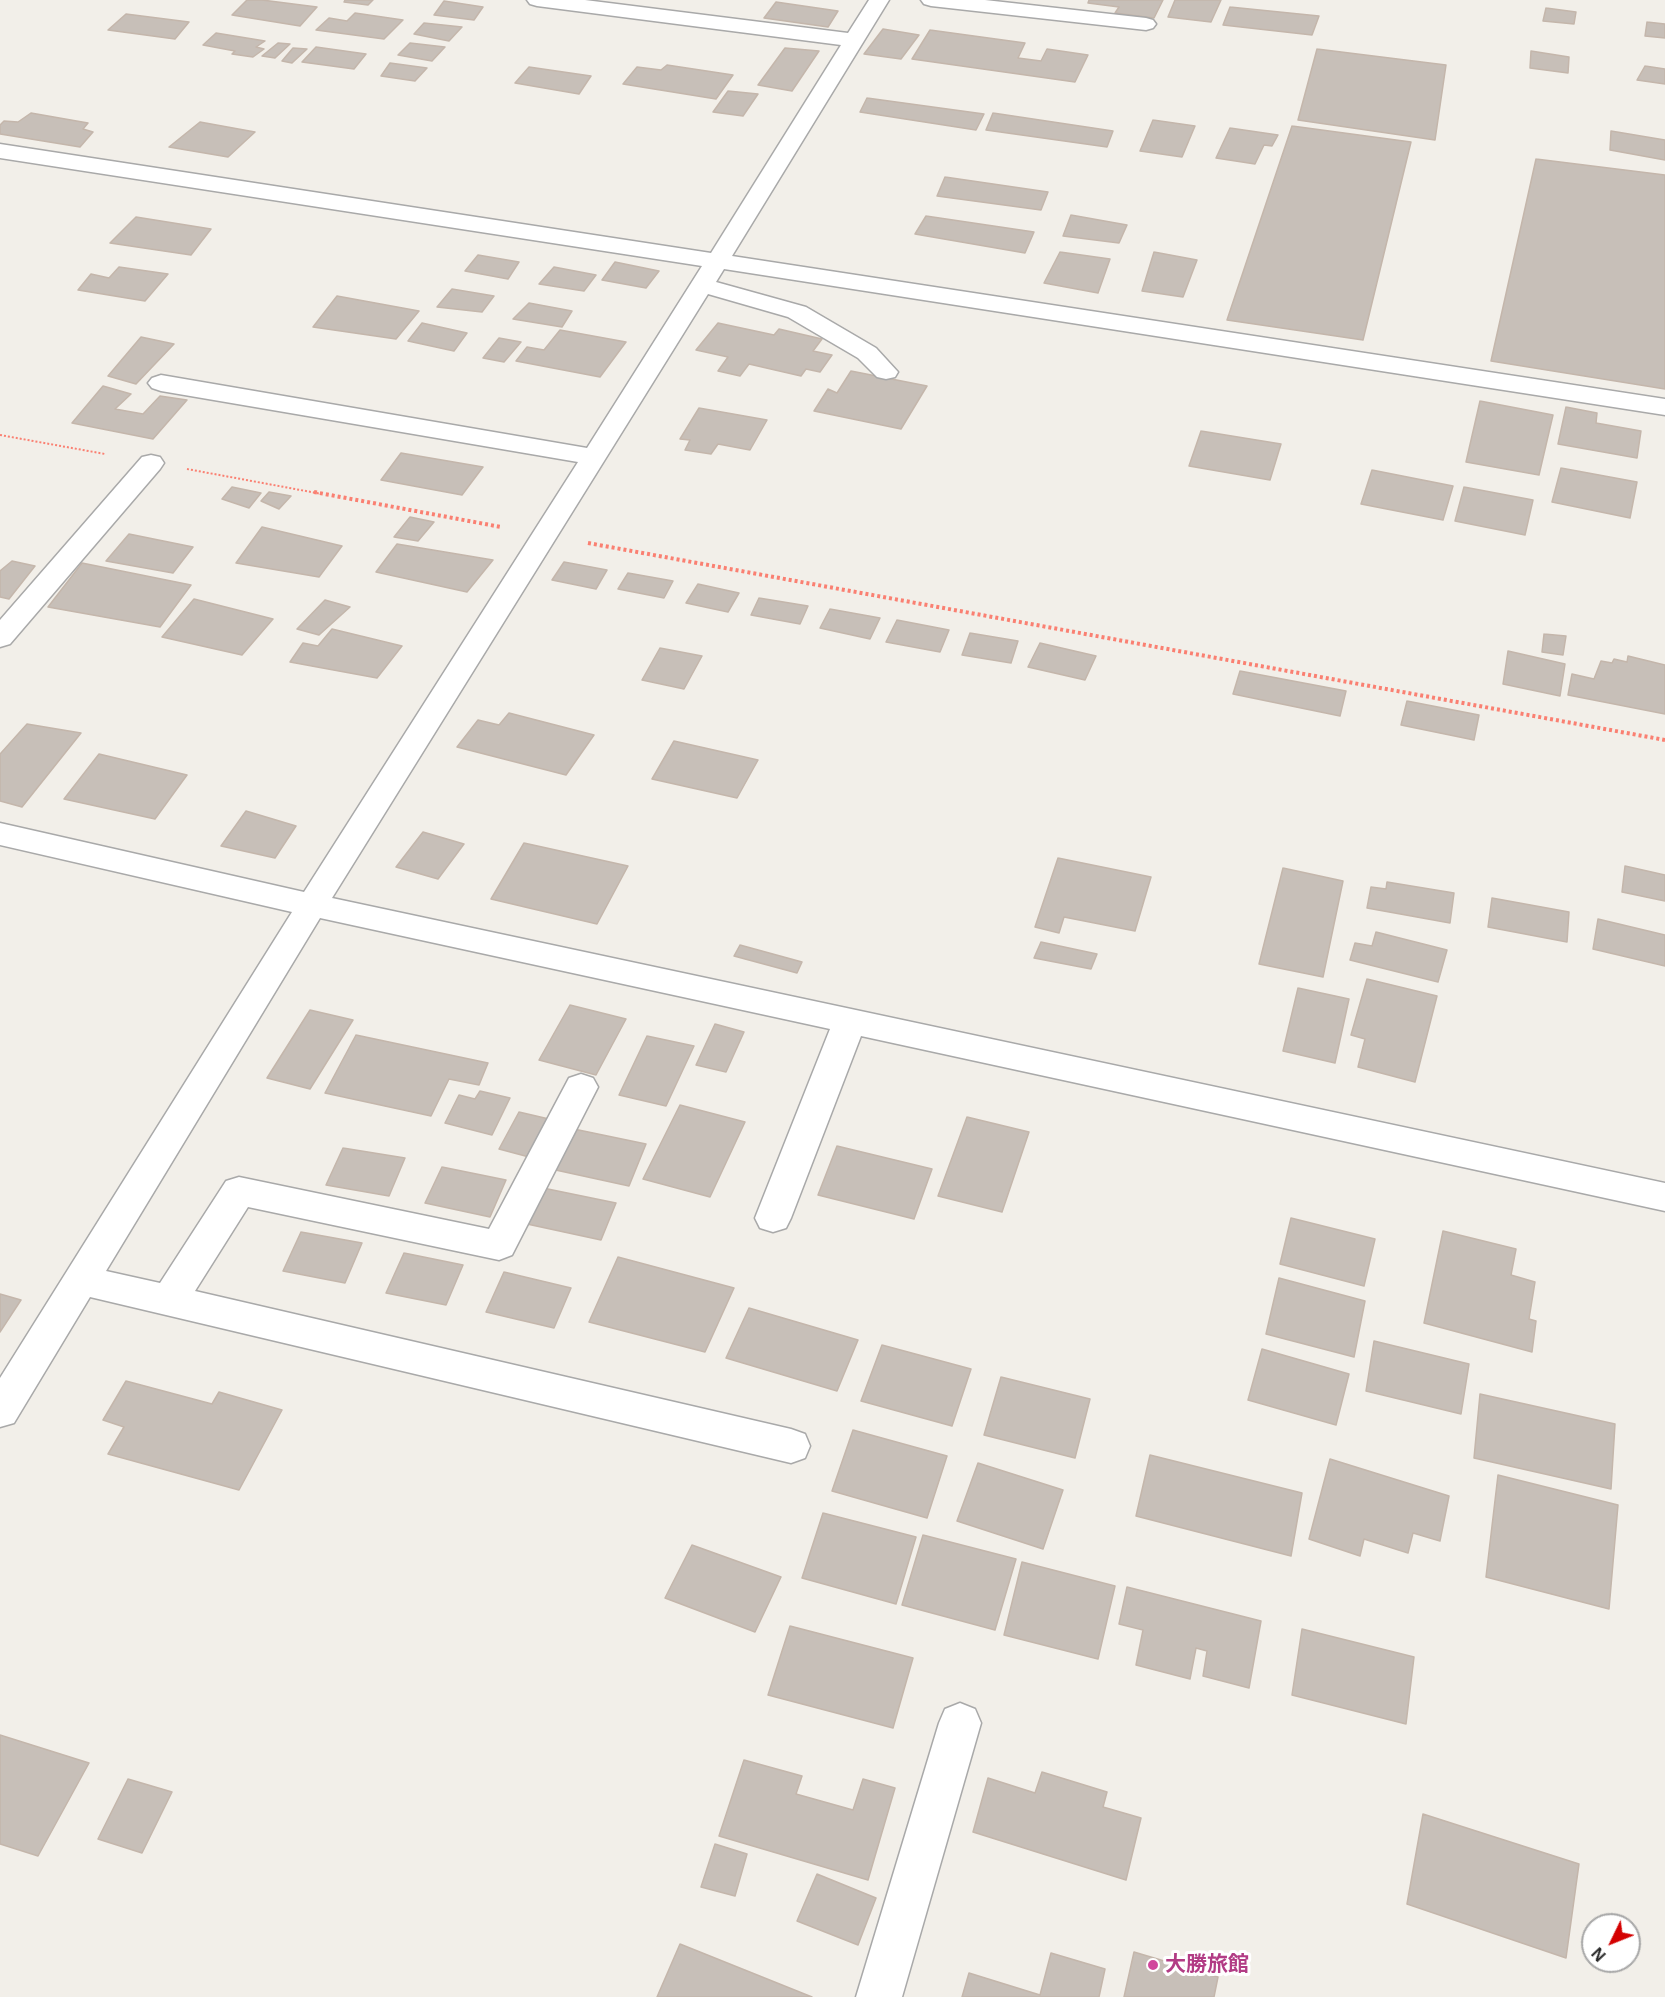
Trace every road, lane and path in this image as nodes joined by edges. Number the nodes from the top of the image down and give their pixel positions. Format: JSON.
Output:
{"nodes":[{"id":1,"x":537,"y":0,"type":"edge"},
{"id":2,"x":879,"y":0,"type":"edge"},
{"id":3,"x":931,"y":0,"type":"edge"},
{"id":4,"x":1146,"y":24,"type":"dead end"},
{"id":5,"x":854,"y":40,"type":"junction"},
{"id":6,"x":0,"y":151,"type":"edge"},
{"id":7,"x":718,"y":260,"type":"junction"},
{"id":8,"x":702,"y":285,"type":"junction"},
{"id":9,"x":886,"y":372,"type":"dead end"},
{"id":10,"x":161,"y":382,"type":"dead end"},
{"id":11,"x":1665,"y":407,"type":"edge"},
{"id":12,"x":0,"y":435,"type":"edge"},
{"id":13,"x":594,"y":457,"type":"junction"},
{"id":14,"x":151,"y":463,"type":"junction"},
{"id":15,"x":545,"y":535,"type":"junction"},
{"id":16,"x":0,"y":638,"type":"edge"},
{"id":17,"x":1665,"y":740,"type":"edge"},
{"id":18,"x":0,"y":834,"type":"edge"},
{"id":19,"x":312,"y":905,"type":"junction"},
{"id":20,"x":850,"y":1021,"type":"junction"},
{"id":21,"x":580,"y":1088,"type":"dead end"},
{"id":22,"x":1665,"y":1197,"type":"edge"},
{"id":23,"x":773,"y":1218,"type":"dead end"},
{"id":24,"x":81,"y":1280,"type":"junction"},
{"id":25,"x":169,"y":1301,"type":"junction"},
{"id":26,"x":0,"y":1411,"type":"edge"},
{"id":27,"x":791,"y":1446,"type":"dead end"},
{"id":28,"x":960,"y":1723,"type":"dead end"},
{"id":29,"x":879,"y":1997,"type":"edge"}],
"edges":[{"from":1,"to":5,"type":"street"},
{"from":2,"to":5,"type":"street"},
{"from":3,"to":4,"type":"street"},
{"from":5,"to":7,"type":"street"},
{"from":6,"to":7,"type":"street"},
{"from":7,"to":8,"type":"street"},
{"from":7,"to":11,"type":"street"},
{"from":8,"to":9,"type":"street"},
{"from":8,"to":13,"type":"street"},
{"from":10,"to":13,"type":"street"},
{"from":12,"to":14,"type":"path"},
{"from":13,"to":15,"type":"street"},
{"from":14,"to":15,"type":"path"},
{"from":14,"to":16,"type":"street"},
{"from":15,"to":17,"type":"path"},
{"from":15,"to":19,"type":"street"},
{"from":18,"to":19,"type":"street"},
{"from":19,"to":20,"type":"street"},
{"from":19,"to":24,"type":"street"},
{"from":20,"to":22,"type":"street"},
{"from":20,"to":23,"type":"street"},
{"from":21,"to":25,"type":"street"},
{"from":24,"to":25,"type":"street"},
{"from":24,"to":26,"type":"street"},
{"from":25,"to":27,"type":"street"},
{"from":28,"to":29,"type":"street"}]}
